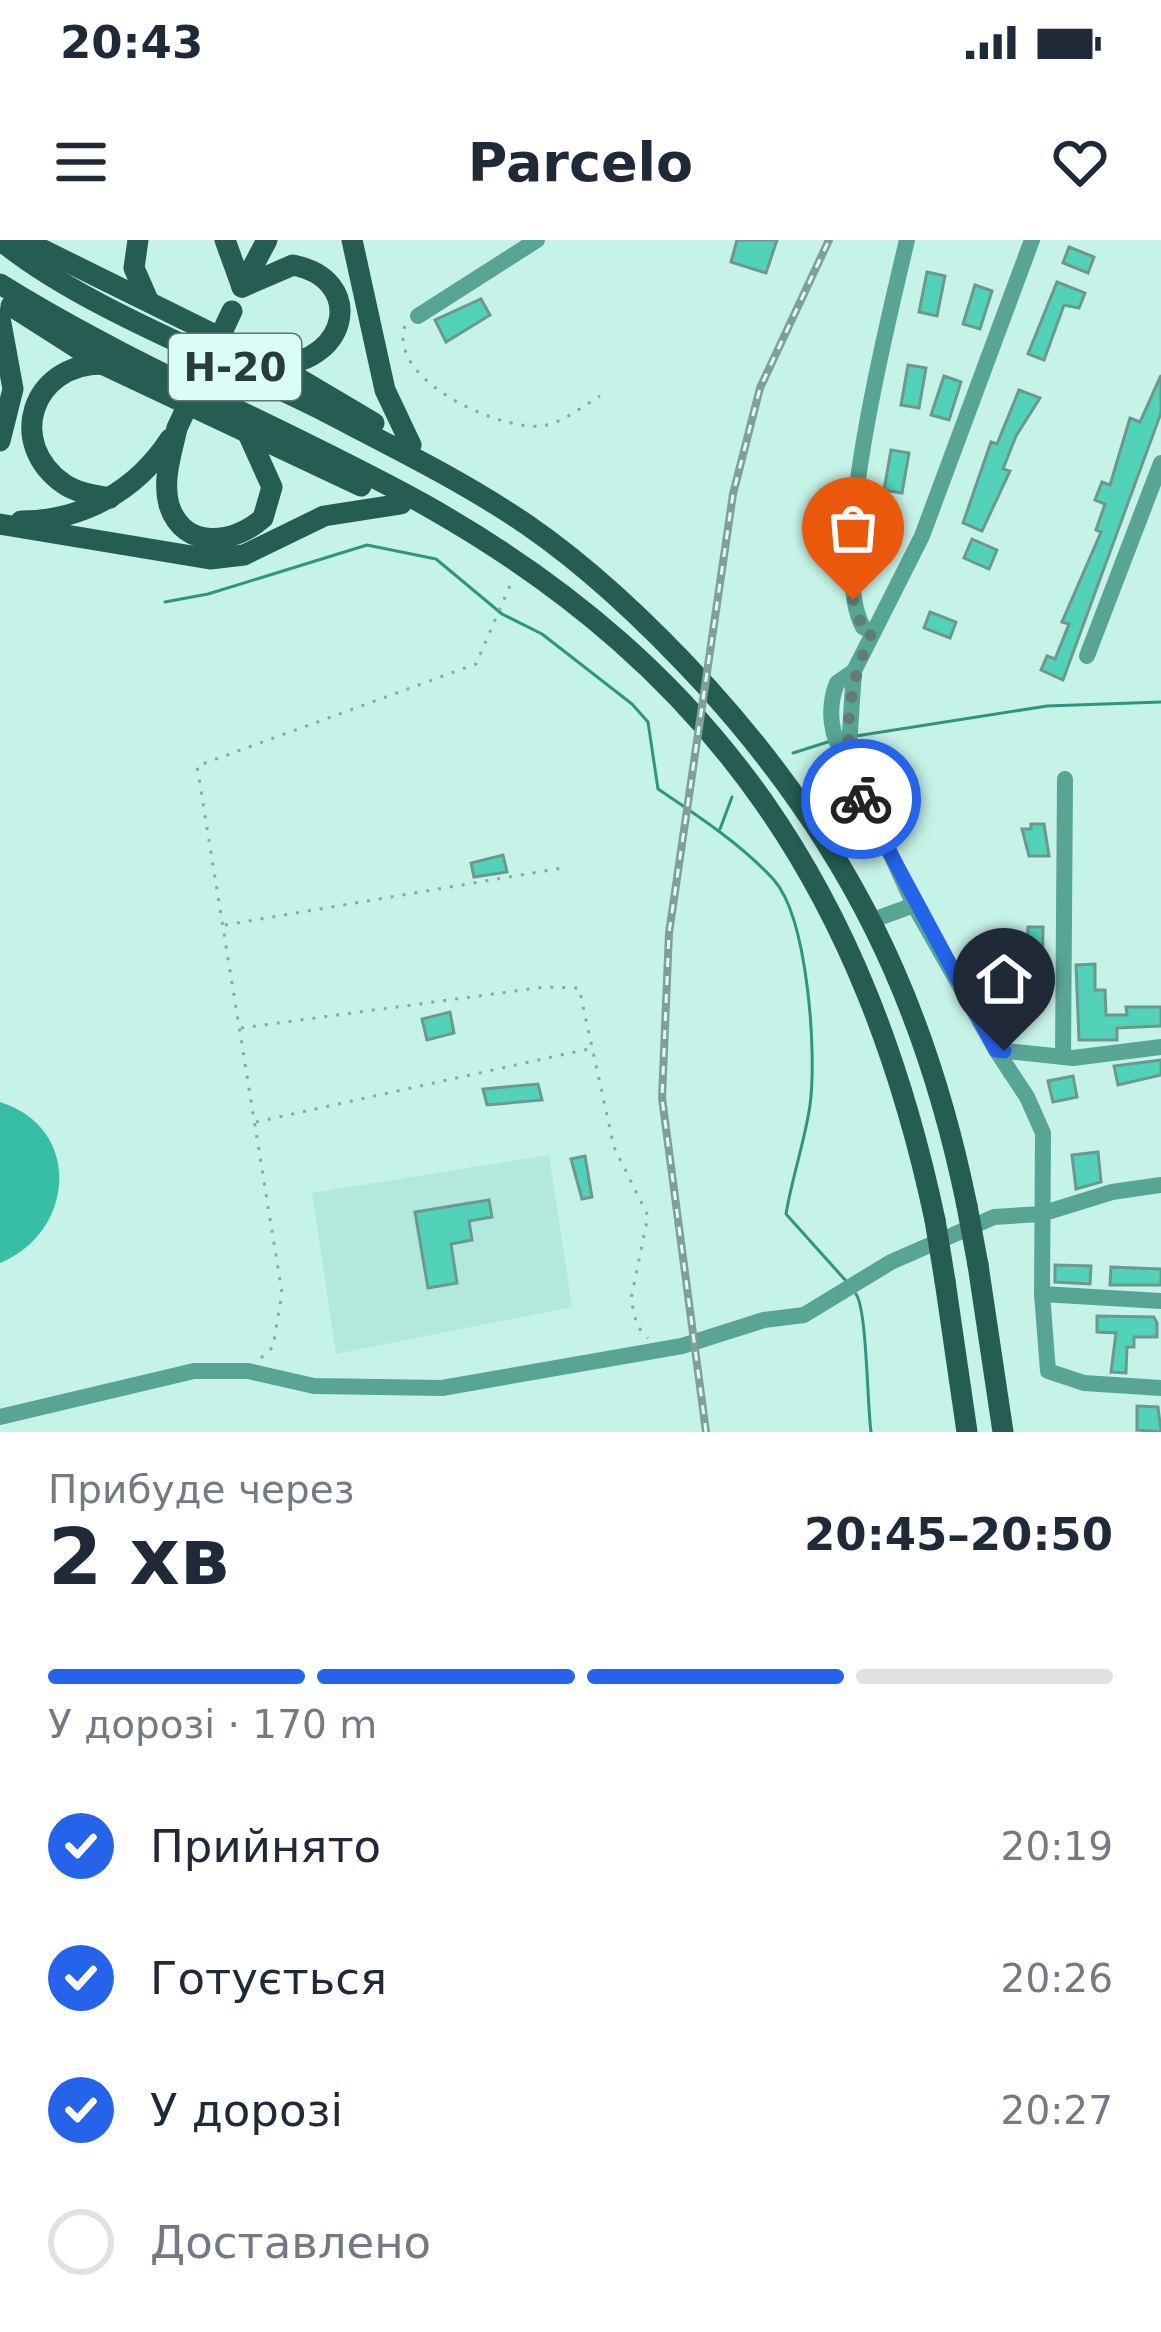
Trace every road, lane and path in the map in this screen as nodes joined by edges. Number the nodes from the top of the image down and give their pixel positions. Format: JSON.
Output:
{"nodes":[{"id":1,"x":23,"y":240,"type":"edge"},
{"id":2,"x":138,"y":240,"type":"edge"},
{"id":3,"x":225,"y":240,"type":"edge"},
{"id":4,"x":267,"y":240,"type":"edge"},
{"id":5,"x":352,"y":240,"type":"edge"},
{"id":6,"x":537,"y":240,"type":"edge"},
{"id":7,"x":907,"y":240,"type":"edge"},
{"id":8,"x":1032,"y":240,"type":"edge"},
{"id":9,"x":0,"y":241,"type":"edge"},
{"id":10,"x":0,"y":284,"type":"edge"},
{"id":11,"x":242,"y":287,"type":"junction"},
{"id":12,"x":0,"y":299,"type":"edge"},
{"id":13,"x":148,"y":301,"type":"junction"},
{"id":14,"x":418,"y":316,"type":"joint"},
{"id":15,"x":0,"y":318,"type":"edge"},
{"id":16,"x":102,"y":364,"type":"junction"},
{"id":17,"x":276,"y":365,"type":"junction"},
{"id":18,"x":600,"y":396,"type":"dead end"},
{"id":19,"x":177,"y":428,"type":"junction"},
{"id":20,"x":248,"y":435,"type":"junction"},
{"id":21,"x":0,"y":441,"type":"edge"},
{"id":22,"x":412,"y":445,"type":"junction"},
{"id":23,"x":1161,"y":463,"type":"edge"},
{"id":24,"x":472,"y":491,"type":"junction"},
{"id":25,"x":110,"y":498,"type":"junction"},
{"id":26,"x":401,"y":505,"type":"junction"},
{"id":27,"x":426,"y":506,"type":"junction"},
{"id":28,"x":0,"y":522,"type":"edge"},
{"id":29,"x":521,"y":564,"type":"junction"},
{"id":30,"x":872,"y":632,"type":"junction"},
{"id":31,"x":1088,"y":656,"type":"dead end"},
{"id":32,"x":1065,"y":779,"type":"dead end"},
{"id":33,"x":568,"y":867,"type":"dead end"},
{"id":34,"x":914,"y":905,"type":"junction"},
{"id":35,"x":873,"y":920,"type":"junction"},
{"id":36,"x":223,"y":925,"type":"junction"},
{"id":37,"x":239,"y":1028,"type":"junction"},
{"id":38,"x":921,"y":1030,"type":"junction"},
{"id":39,"x":887,"y":1042,"type":"junction"},
{"id":40,"x":596,"y":1047,"type":"junction"},
{"id":41,"x":1161,"y":1047,"type":"edge"},
{"id":42,"x":996,"y":1050,"type":"junction"},
{"id":43,"x":1063,"y":1057,"type":"junction"},
{"id":44,"x":254,"y":1122,"type":"junction"},
{"id":45,"x":1161,"y":1185,"type":"edge"},
{"id":46,"x":1041,"y":1214,"type":"junction"},
{"id":47,"x":1042,"y":1294,"type":"junction"},
{"id":48,"x":1161,"y":1301,"type":"edge"},
{"id":49,"x":657,"y":1347,"type":"junction"},
{"id":50,"x":248,"y":1371,"type":"junction"},
{"id":51,"x":1161,"y":1388,"type":"edge"},
{"id":52,"x":0,"y":1417,"type":"edge"},
{"id":53,"x":968,"y":1432,"type":"edge"},
{"id":54,"x":1003,"y":1432,"type":"edge"}],
"edges":[{"from":1,"to":13,"type":"main road"},
{"from":2,"to":13,"type":"main road"},
{"from":3,"to":11,"type":"main road"},
{"from":4,"to":11,"type":"main road"},
{"from":5,"to":22,"type":"main road"},
{"from":6,"to":14,"type":"street"},
{"from":7,"to":30,"type":"street"},
{"from":8,"to":30,"type":"street"},
{"from":9,"to":24,"type":"main road","number":"Н-20"},
{"from":10,"to":27,"type":"main road","number":"Н-20"},
{"from":11,"to":17,"type":"main road"},
{"from":11,"to":19,"type":"main road","bridge":true},
{"from":12,"to":16,"type":"main road"},
{"from":13,"to":17,"type":"main road"},
{"from":14,"to":18,"type":"path"},
{"from":15,"to":21,"type":"main road"},
{"from":16,"to":20,"type":"main road"},
{"from":16,"to":25,"type":"main road"},
{"from":17,"to":22,"type":"main road"},
{"from":19,"to":20,"type":"main road"},
{"from":19,"to":25,"type":"main road"},
{"from":20,"to":26,"type":"main road"},
{"from":22,"to":24,"type":"main road"},
{"from":23,"to":31,"type":"street"},
{"from":24,"to":35,"type":"main road","number":"Н-20"},
{"from":25,"to":28,"type":"main road"},
{"from":26,"to":27,"type":"main road"},
{"from":26,"to":28,"type":"main road"},
{"from":27,"to":29,"type":"main road","number":"Н-20"},
{"from":29,"to":36,"type":"path"},
{"from":29,"to":39,"type":"main road","number":"Н-20"},
{"from":30,"to":34,"type":"street"},
{"from":32,"to":43,"type":"street"},
{"from":33,"to":36,"type":"path"},
{"from":34,"to":35,"type":"street"},
{"from":34,"to":42,"type":"street"},
{"from":35,"to":38,"type":"main road","number":"Н-20"},
{"from":36,"to":37,"type":"path"},
{"from":37,"to":40,"type":"path"},
{"from":37,"to":44,"type":"path"},
{"from":38,"to":39,"type":"main road"},
{"from":38,"to":54,"type":"main road","number":"Н-20","bridge":true},
{"from":39,"to":53,"type":"main road","number":"Н-20","bridge":true},
{"from":40,"to":44,"type":"path"},
{"from":40,"to":49,"type":"path"},
{"from":41,"to":43,"type":"street"},
{"from":42,"to":43,"type":"street"},
{"from":42,"to":46,"type":"street"},
{"from":44,"to":50,"type":"path"},
{"from":45,"to":46,"type":"street"},
{"from":46,"to":47,"type":"street"},
{"from":46,"to":49,"type":"street"},
{"from":47,"to":48,"type":"street"},
{"from":47,"to":51,"type":"street"},
{"from":49,"to":50,"type":"street"},
{"from":50,"to":52,"type":"street"}]}
